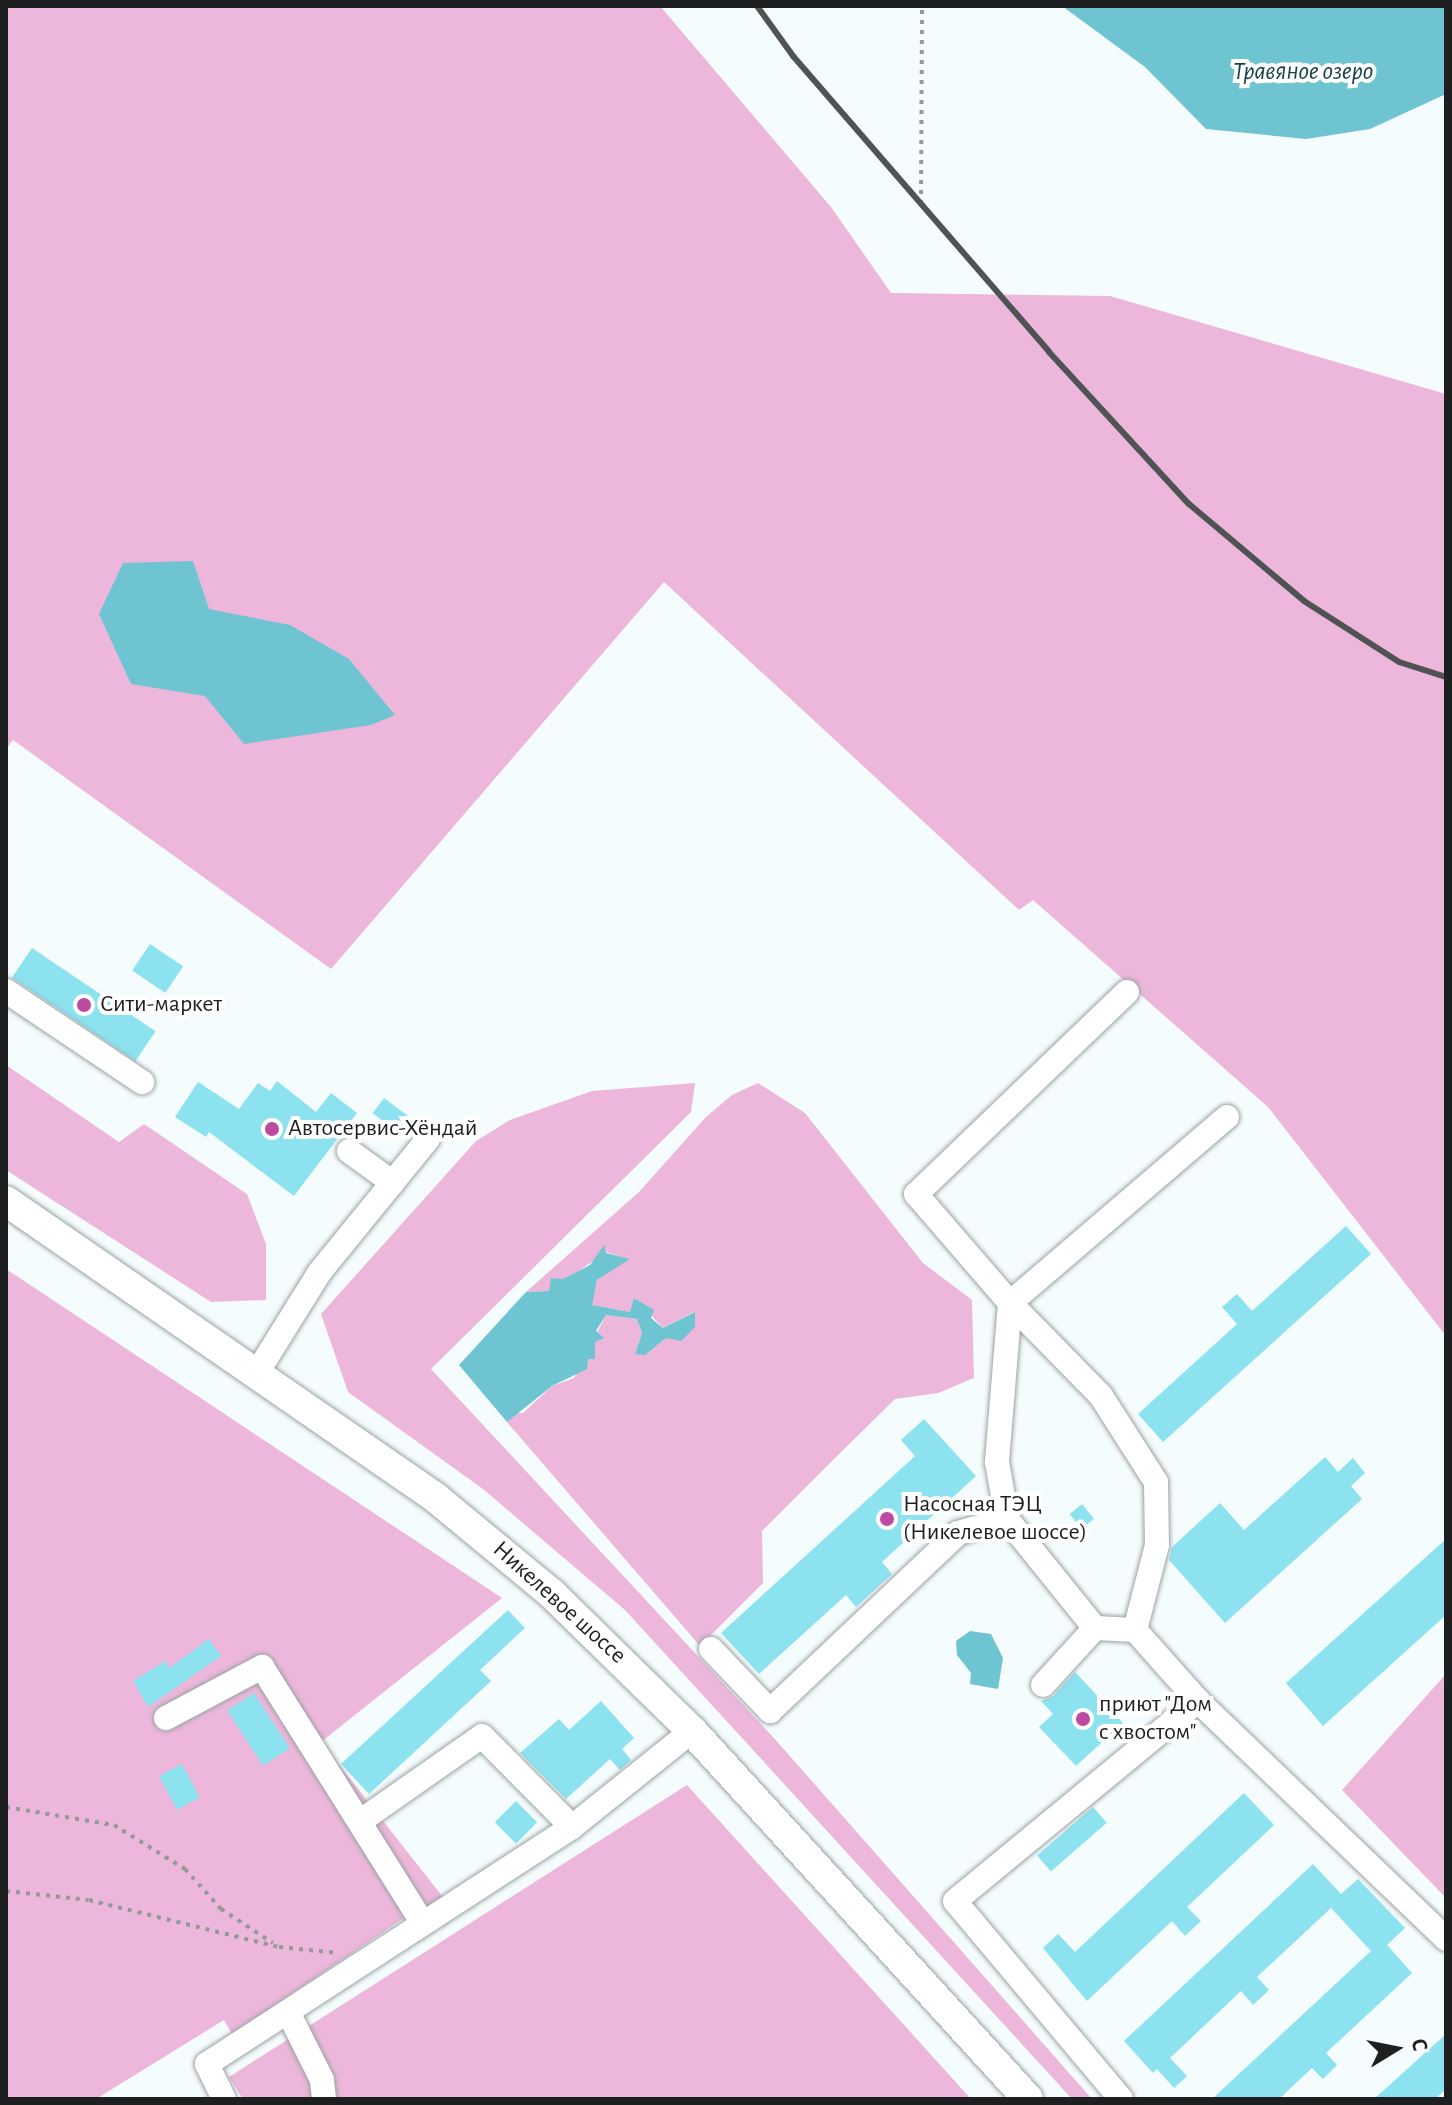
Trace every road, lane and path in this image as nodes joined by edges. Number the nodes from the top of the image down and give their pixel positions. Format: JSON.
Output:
{"nodes":[{"id":1,"x":922,"y":6,"type":"edge"},
{"id":2,"x":921,"y":204,"type":"dead end"},
{"id":3,"x":6,"y":991,"type":"edge"},
{"id":4,"x":1127,"y":992,"type":"dead end"},
{"id":5,"x":142,"y":1082,"type":"dead end"},
{"id":6,"x":1227,"y":1117,"type":"dead end"},
{"id":7,"x":428,"y":1139,"type":"dead end"},
{"id":8,"x":349,"y":1151,"type":"dead end"},
{"id":9,"x":393,"y":1183,"type":"junction"},
{"id":10,"x":6,"y":1201,"type":"edge"},
{"id":11,"x":1010,"y":1303,"type":"junction"},
{"id":12,"x":255,"y":1376,"type":"junction"},
{"id":13,"x":1007,"y":1519,"type":"junction"},
{"id":14,"x":1095,"y":1628,"type":"junction"},
{"id":15,"x":1135,"y":1630,"type":"junction"},
{"id":16,"x":711,"y":1649,"type":"dead end"},
{"id":17,"x":1043,"y":1685,"type":"dead end"},
{"id":18,"x":1198,"y":1701,"type":"junction"},
{"id":19,"x":166,"y":1718,"type":"dead end"},
{"id":20,"x":692,"y":1731,"type":"junction"},
{"id":21,"x":6,"y":1807,"type":"edge"},
{"id":22,"x":362,"y":1820,"type":"junction"},
{"id":23,"x":572,"y":1827,"type":"junction"},
{"id":24,"x":6,"y":1891,"type":"edge"},
{"id":25,"x":423,"y":1924,"type":"junction"},
{"id":26,"x":1446,"y":1939,"type":"edge"},
{"id":27,"x":279,"y":1947,"type":"junction"},
{"id":28,"x":372,"y":1957,"type":"junction"},
{"id":29,"x":288,"y":2012,"type":"junction"},
{"id":30,"x":224,"y":2099,"type":"edge"},
{"id":31,"x":324,"y":2099,"type":"edge"},
{"id":32,"x":1028,"y":2099,"type":"edge"},
{"id":33,"x":1121,"y":2099,"type":"edge"}],
"edges":[{"from":1,"to":2,"type":"path"},
{"from":3,"to":5,"type":"lane"},
{"from":4,"to":11,"type":"lane"},
{"from":6,"to":11,"type":"lane"},
{"from":7,"to":9,"type":"lane"},
{"from":8,"to":9,"type":"lane"},
{"from":9,"to":12,"type":"lane"},
{"from":10,"to":12,"type":"main road","name":"Никелевое шоссе"},
{"from":11,"to":13,"type":"lane"},
{"from":11,"to":15,"type":"lane"},
{"from":12,"to":20,"type":"main road","name":"Никелевое шоссе"},
{"from":13,"to":14,"type":"lane"},
{"from":13,"to":16,"type":"lane"},
{"from":14,"to":15,"type":"lane"},
{"from":14,"to":17,"type":"lane"},
{"from":15,"to":18,"type":"lane"},
{"from":18,"to":26,"type":"lane"},
{"from":18,"to":33,"type":"lane"},
{"from":19,"to":22,"type":"lane"},
{"from":20,"to":23,"type":"lane"},
{"from":20,"to":32,"type":"main road","name":"Никелевое шоссе"},
{"from":21,"to":27,"type":"path"},
{"from":22,"to":23,"type":"lane"},
{"from":22,"to":25,"type":"lane"},
{"from":23,"to":25,"type":"lane"},
{"from":24,"to":27,"type":"path"},
{"from":25,"to":28,"type":"lane"},
{"from":27,"to":28,"type":"path"},
{"from":28,"to":29,"type":"lane"},
{"from":29,"to":30,"type":"lane"},
{"from":29,"to":31,"type":"lane"}]}
